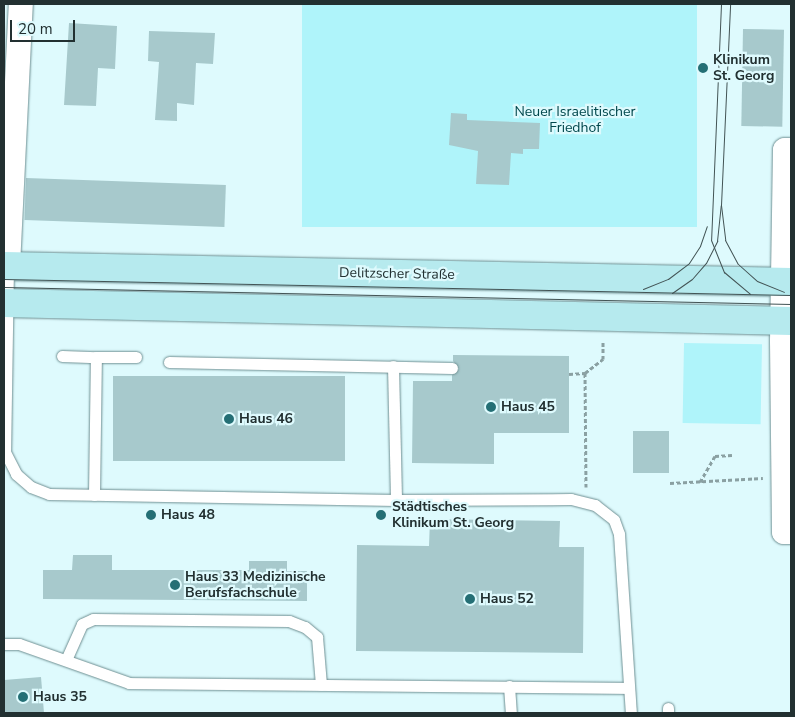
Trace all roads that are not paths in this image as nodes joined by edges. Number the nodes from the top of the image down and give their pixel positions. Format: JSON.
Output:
{"nodes":[{"id":1,"x":21,"y":4,"type":"edge"},
{"id":2,"x":791,"y":150,"type":"edge"},
{"id":3,"x":788,"y":212,"type":"edge"},
{"id":4,"x":6,"y":266,"type":"edge"},
{"id":5,"x":787,"y":282,"type":"edge"},
{"id":6,"x":5,"y":303,"type":"edge"},
{"id":7,"x":787,"y":321,"type":"edge"},
{"id":8,"x":62,"y":356,"type":"dead end"},
{"id":9,"x":96,"y":357,"type":"junction"},
{"id":10,"x":136,"y":357,"type":"dead end"},
{"id":11,"x":169,"y":362,"type":"dead end"},
{"id":12,"x":394,"y":366,"type":"junction"},
{"id":13,"x":452,"y":368,"type":"dead end"},
{"id":14,"x":4,"y":434,"type":"edge"},
{"id":15,"x":94,"y":495,"type":"junction"},
{"id":16,"x":396,"y":500,"type":"junction"},
{"id":17,"x":791,"y":532,"type":"edge"},
{"id":18,"x":4,"y":644,"type":"edge"},
{"id":19,"x":66,"y":660,"type":"junction"},
{"id":20,"x":321,"y":685,"type":"junction"},
{"id":21,"x":509,"y":686,"type":"junction"},
{"id":22,"x":629,"y":688,"type":"junction"},
{"id":23,"x":511,"y":713,"type":"edge"},
{"id":24,"x":631,"y":713,"type":"edge"}],
"edges":[{"from":1,"to":4,"type":"street"},
{"from":2,"to":3,"type":"street"},
{"from":3,"to":5,"type":"street"},
{"from":4,"to":5,"type":"main road","name":"Delitzscher Straße"},
{"from":4,"to":6,"type":"lane"},
{"from":5,"to":7,"type":"street"},
{"from":6,"to":7,"type":"main road"},
{"from":6,"to":14,"type":"lane"},
{"from":7,"to":17,"type":"street"},
{"from":8,"to":9,"type":"lane"},
{"from":9,"to":10,"type":"lane"},
{"from":9,"to":15,"type":"lane"},
{"from":11,"to":12,"type":"lane"},
{"from":12,"to":13,"type":"lane"},
{"from":12,"to":16,"type":"lane"},
{"from":14,"to":15,"type":"lane"},
{"from":15,"to":16,"type":"lane"},
{"from":16,"to":22,"type":"lane"},
{"from":18,"to":19,"type":"lane"},
{"from":19,"to":20,"type":"lane"},
{"from":19,"to":20,"type":"lane"},
{"from":20,"to":21,"type":"lane"},
{"from":21,"to":22,"type":"lane"},
{"from":21,"to":23,"type":"lane"},
{"from":22,"to":24,"type":"lane"}]}
